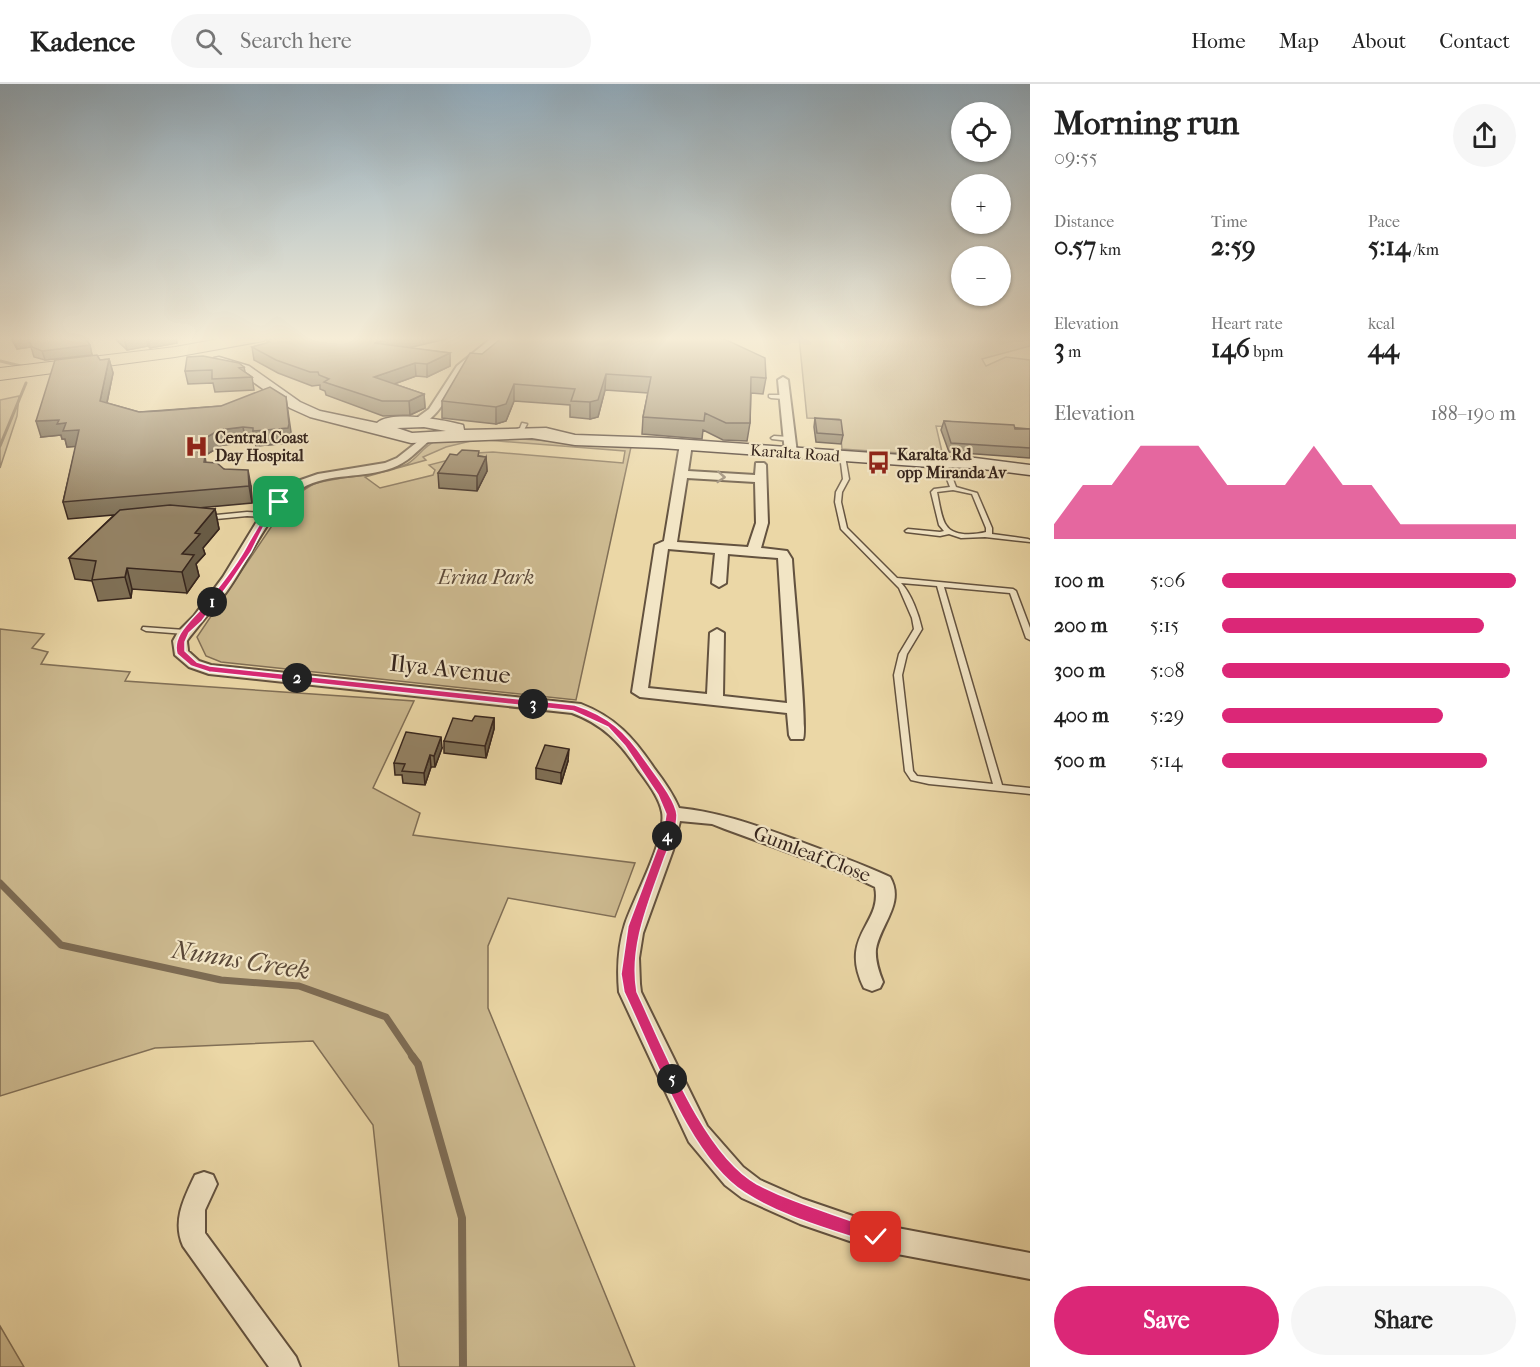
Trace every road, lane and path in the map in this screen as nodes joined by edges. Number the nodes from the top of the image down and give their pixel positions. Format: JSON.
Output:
{"nodes":[{"id":1,"x":283,"y":397,"type":"edge"},
{"id":2,"x":303,"y":397,"type":"edge"},
{"id":3,"x":447,"y":397,"type":"edge"},
{"id":4,"x":784,"y":397,"type":"edge"},
{"id":5,"x":433,"y":427,"type":"junction"},
{"id":6,"x":524,"y":430,"type":"junction"},
{"id":7,"x":409,"y":433,"type":"junction"},
{"id":8,"x":774,"y":438,"type":"dead end"},
{"id":9,"x":661,"y":443,"type":"junction"},
{"id":10,"x":686,"y":444,"type":"junction"},
{"id":11,"x":790,"y":446,"type":"junction"},
{"id":12,"x":842,"y":456,"type":"junction"},
{"id":13,"x":938,"y":464,"type":"junction"},
{"id":14,"x":759,"y":465,"type":"dead end"},
{"id":15,"x":1030,"y":470,"type":"edge"},
{"id":16,"x":681,"y":474,"type":"junction"},
{"id":17,"x":760,"y":479,"type":"junction"},
{"id":18,"x":954,"y":488,"type":"junction"},
{"id":19,"x":201,"y":519,"type":"edge"},
{"id":20,"x":265,"y":519,"type":"junction"},
{"id":21,"x":908,"y":531,"type":"dead end"},
{"id":22,"x":949,"y":532,"type":"junction"},
{"id":23,"x":985,"y":535,"type":"junction"},
{"id":24,"x":1028,"y":541,"type":"dead end"},
{"id":25,"x":670,"y":544,"type":"junction"},
{"id":26,"x":722,"y":549,"type":"junction"},
{"id":27,"x":753,"y":552,"type":"junction"},
{"id":28,"x":895,"y":580,"type":"junction"},
{"id":29,"x":719,"y":583,"type":"dead end"},
{"id":30,"x":940,"y":584,"type":"junction"},
{"id":31,"x":146,"y":629,"type":"dead end"},
{"id":32,"x":188,"y":629,"type":"junction"},
{"id":33,"x":717,"y":633,"type":"dead end"},
{"id":34,"x":1030,"y":638,"type":"edge"},
{"id":35,"x":715,"y":700,"type":"junction"},
{"id":36,"x":796,"y":709,"type":"junction"},
{"id":37,"x":797,"y":735,"type":"dead end"},
{"id":38,"x":998,"y":787,"type":"junction"},
{"id":39,"x":1030,"y":791,"type":"edge"},
{"id":40,"x":672,"y":814,"type":"junction"},
{"id":41,"x":872,"y":982,"type":"dead end"},
{"id":42,"x":204,"y":1184,"type":"dead end"},
{"id":43,"x":1030,"y":1266,"type":"edge"},
{"id":44,"x":286,"y":1367,"type":"edge"}],
"edges":[{"from":1,"to":7,"type":"street","name":"Karalta Road"},
{"from":2,"to":7,"type":"street","name":"Karalta Road"},
{"from":3,"to":5,"type":"street"},
{"from":4,"to":11,"type":"street"},
{"from":5,"to":6,"type":"street","name":"Karalta Road"},
{"from":5,"to":7,"type":"street","name":"Karalta Road"},
{"from":5,"to":7,"type":"street"},
{"from":6,"to":9,"type":"street","name":"Karalta Road"},
{"from":6,"to":9,"type":"street","name":"Karalta Road"},
{"from":7,"to":20,"type":"street"},
{"from":8,"to":11,"type":"lane"},
{"from":9,"to":10,"type":"street","name":"Karalta Road"},
{"from":10,"to":11,"type":"street","name":"Karalta Road"},
{"from":10,"to":16,"type":"street"},
{"from":11,"to":12,"type":"street","name":"Karalta Road"},
{"from":12,"to":13,"type":"street","name":"Karalta Road"},
{"from":12,"to":28,"type":"lane"},
{"from":13,"to":15,"type":"street","name":"Karalta Road"},
{"from":13,"to":18,"type":"lane"},
{"from":14,"to":17,"type":"street"},
{"from":16,"to":17,"type":"street","one_way":true},
{"from":16,"to":25,"type":"street"},
{"from":17,"to":27,"type":"street"},
{"from":18,"to":22,"type":"lane"},
{"from":18,"to":23,"type":"lane"},
{"from":19,"to":20,"type":"lane"},
{"from":20,"to":32,"type":"street"},
{"from":21,"to":22,"type":"lane"},
{"from":22,"to":23,"type":"lane"},
{"from":23,"to":24,"type":"lane"},
{"from":25,"to":26,"type":"street"},
{"from":25,"to":35,"type":"street"},
{"from":26,"to":27,"type":"street"},
{"from":26,"to":29,"type":"street"},
{"from":27,"to":36,"type":"street"},
{"from":28,"to":30,"type":"lane"},
{"from":28,"to":38,"type":"lane"},
{"from":30,"to":34,"type":"lane"},
{"from":30,"to":38,"type":"lane"},
{"from":31,"to":32,"type":"lane"},
{"from":32,"to":40,"type":"street","name":"Ilya Avenue"},
{"from":33,"to":35,"type":"street"},
{"from":35,"to":36,"type":"street"},
{"from":36,"to":37,"type":"street"},
{"from":38,"to":39,"type":"lane"},
{"from":40,"to":41,"type":"street","name":"Gumleaf Close"},
{"from":40,"to":43,"type":"street"},
{"from":42,"to":44,"type":"street"}]}
